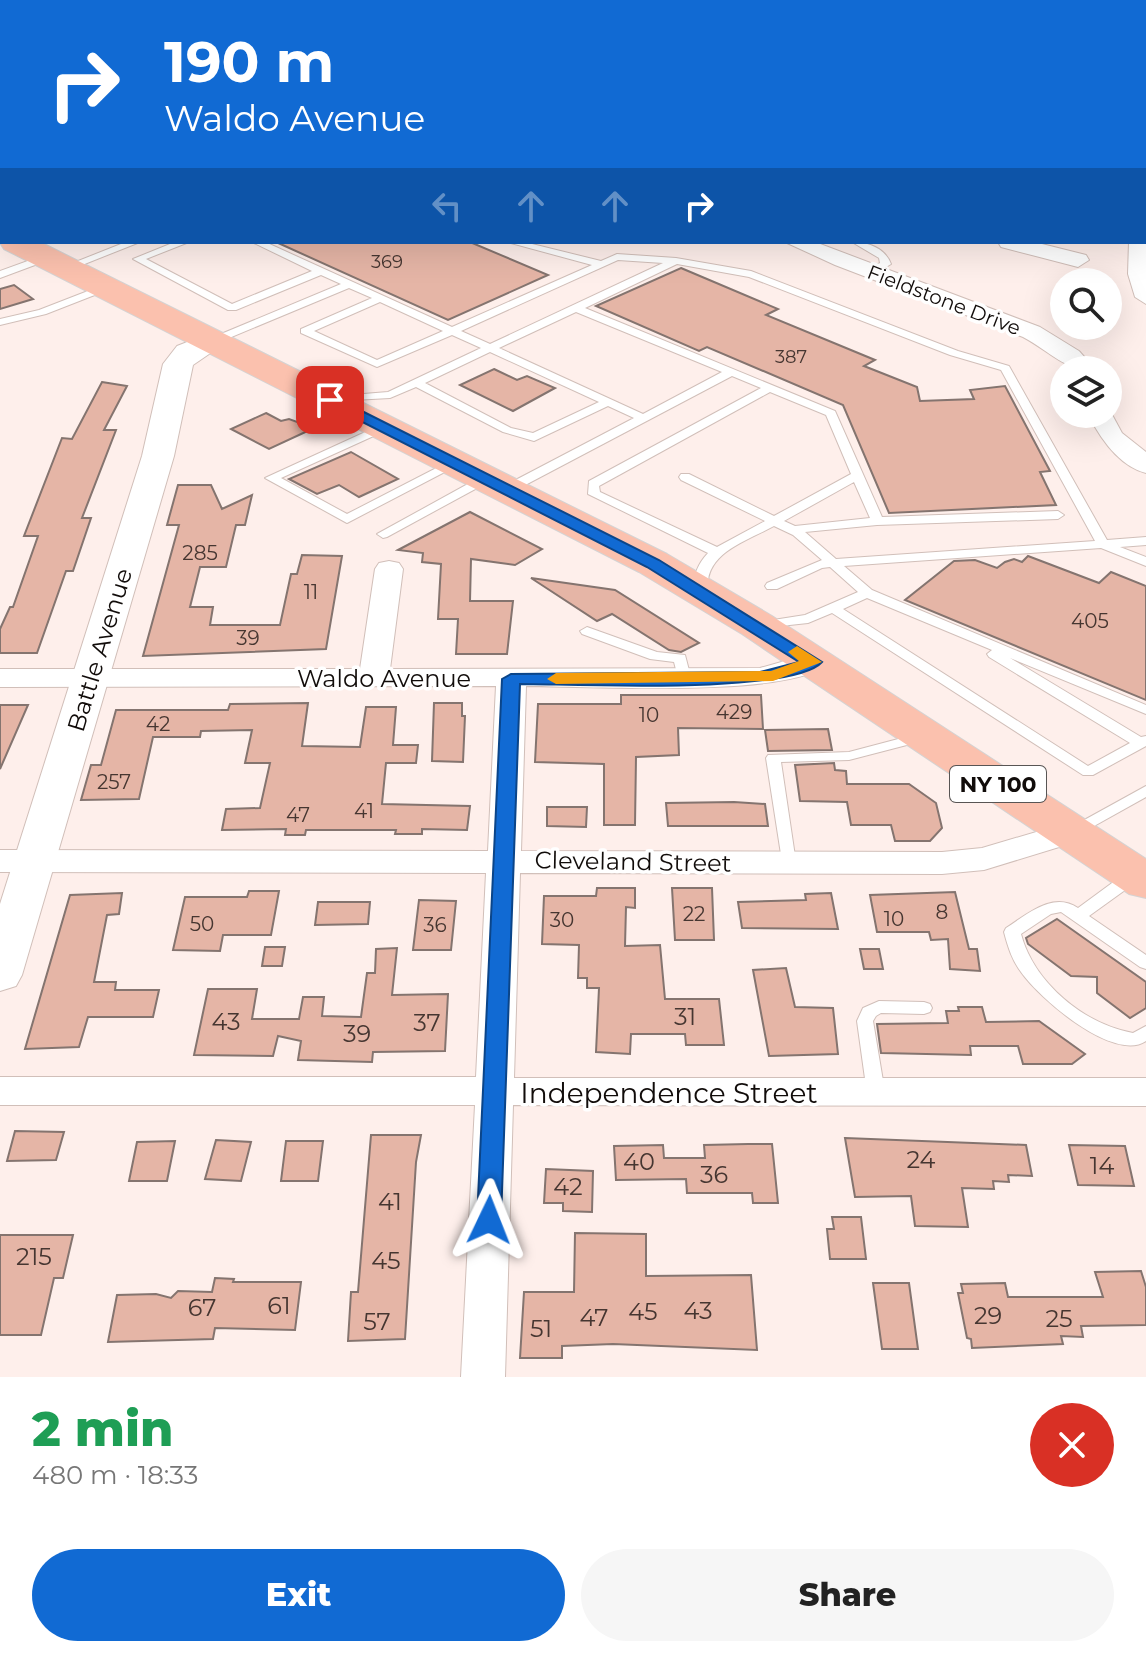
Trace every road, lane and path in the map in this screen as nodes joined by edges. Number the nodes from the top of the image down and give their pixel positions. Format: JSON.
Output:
{"nodes":[{"id":1,"x":19,"y":244,"type":"edge"},
{"id":2,"x":125,"y":244,"type":"edge"},
{"id":3,"x":179,"y":244,"type":"edge"},
{"id":4,"x":261,"y":244,"type":"edge"},
{"id":5,"x":520,"y":244,"type":"edge"},
{"id":6,"x":801,"y":244,"type":"edge"},
{"id":7,"x":861,"y":244,"type":"edge"},
{"id":8,"x":1017,"y":244,"type":"edge"},
{"id":9,"x":1140,"y":244,"type":"edge"},
{"id":10,"x":1078,"y":260,"type":"dead end"},
{"id":11,"x":676,"y":261,"type":"junction"},
{"id":12,"x":58,"y":262,"type":"junction"},
{"id":13,"x":602,"y":264,"type":"junction"},
{"id":14,"x":321,"y":271,"type":"junction"},
{"id":15,"x":871,"y":272,"type":"junction"},
{"id":16,"x":0,"y":275,"type":"edge"},
{"id":17,"x":350,"y":284,"type":"junction"},
{"id":18,"x":107,"y":287,"type":"junction"},
{"id":19,"x":1146,"y":297,"type":"edge"},
{"id":20,"x":381,"y":298,"type":"junction"},
{"id":21,"x":574,"y":307,"type":"junction"},
{"id":22,"x":0,"y":322,"type":"edge"},
{"id":23,"x":452,"y":331,"type":"junction"},
{"id":24,"x":213,"y":341,"type":"junction"},
{"id":25,"x":491,"y":349,"type":"junction"},
{"id":26,"x":1073,"y":356,"type":"edge"},
{"id":27,"x":731,"y":372,"type":"junction"},
{"id":28,"x":416,"y":383,"type":"junction"},
{"id":29,"x":771,"y":387,"type":"junction"},
{"id":30,"x":608,"y":402,"type":"junction"},
{"id":31,"x":388,"y":411,"type":"junction"},
{"id":32,"x":643,"y":418,"type":"junction"},
{"id":33,"x":1107,"y":428,"type":"edge"},
{"id":34,"x":1146,"y":465,"type":"edge"},
{"id":35,"x":858,"y":475,"type":"junction"},
{"id":36,"x":483,"y":477,"type":"junction"},
{"id":37,"x":685,"y":477,"type":"dead end"},
{"id":38,"x":1058,"y":515,"type":"dead end"},
{"id":39,"x":774,"y":521,"type":"junction"},
{"id":40,"x":877,"y":521,"type":"junction"},
{"id":41,"x":793,"y":530,"type":"junction"},
{"id":42,"x":383,"y":534,"type":"dead end"},
{"id":43,"x":1146,"y":541,"type":"edge"},
{"id":44,"x":1103,"y":544,"type":"junction"},
{"id":45,"x":717,"y":552,"type":"junction"},
{"id":46,"x":1146,"y":562,"type":"edge"},
{"id":47,"x":831,"y":563,"type":"junction"},
{"id":48,"x":389,"y":569,"type":"dead end"},
{"id":49,"x":772,"y":586,"type":"dead end"},
{"id":50,"x":701,"y":591,"type":"junction"},
{"id":51,"x":867,"y":593,"type":"junction"},
{"id":52,"x":833,"y":608,"type":"junction"},
{"id":53,"x":757,"y":625,"type":"junction"},
{"id":54,"x":587,"y":631,"type":"dead end"},
{"id":55,"x":997,"y":647,"type":"junction"},
{"id":56,"x":813,"y":662,"type":"junction"},
{"id":57,"x":0,"y":678,"type":"edge"},
{"id":58,"x":92,"y":678,"type":"junction"},
{"id":59,"x":374,"y":678,"type":"junction"},
{"id":60,"x":684,"y":678,"type":"junction"},
{"id":61,"x":511,"y":679,"type":"junction"},
{"id":62,"x":1146,"y":710,"type":"edge"},
{"id":63,"x":925,"y":736,"type":"junction"},
{"id":64,"x":1143,"y":742,"type":"edge"},
{"id":65,"x":1146,"y":791,"type":"edge"},
{"id":66,"x":1070,"y":833,"type":"junction"},
{"id":67,"x":504,"y":860,"type":"junction"},
{"id":68,"x":0,"y":861,"type":"edge"},
{"id":69,"x":37,"y":861,"type":"junction"},
{"id":70,"x":788,"y":863,"type":"junction"},
{"id":71,"x":1140,"y":878,"type":"edge"},
{"id":72,"x":1078,"y":916,"type":"junction"},
{"id":73,"x":1146,"y":963,"type":"edge"},
{"id":74,"x":0,"y":975,"type":"edge"},
{"id":75,"x":924,"y":1008,"type":"dead end"},
{"id":76,"x":1146,"y":1032,"type":"edge"},
{"id":77,"x":0,"y":1091,"type":"edge"},
{"id":78,"x":1146,"y":1092,"type":"edge"},
{"id":79,"x":494,"y":1093,"type":"junction"},
{"id":80,"x":876,"y":1093,"type":"junction"},
{"id":81,"x":483,"y":1377,"type":"edge"}],
"edges":[{"from":1,"to":12,"type":"main road","number":"NY 100"},
{"from":2,"to":12,"type":"lane"},
{"from":3,"to":14,"type":"lane"},
{"from":4,"to":14,"type":"lane"},
{"from":5,"to":13,"type":"lane"},
{"from":6,"to":15,"type":"street","name":"Fieldstone Drive"},
{"from":7,"to":15,"type":"lane"},
{"from":8,"to":10,"type":"street"},
{"from":9,"to":19,"type":"street"},
{"from":11,"to":13,"type":"lane"},
{"from":11,"to":21,"type":"lane"},
{"from":11,"to":44,"type":"lane"},
{"from":12,"to":16,"type":"lane"},
{"from":12,"to":18,"type":"main road","number":"NY 100"},
{"from":13,"to":23,"type":"lane"},
{"from":14,"to":17,"type":"lane"},
{"from":15,"to":26,"type":"street","name":"Fieldstone Drive"},
{"from":17,"to":20,"type":"lane"},
{"from":17,"to":24,"type":"lane"},
{"from":18,"to":22,"type":"lane"},
{"from":18,"to":24,"type":"main road","number":"NY 100"},
{"from":20,"to":23,"type":"lane"},
{"from":20,"to":23,"type":"lane"},
{"from":21,"to":25,"type":"lane"},
{"from":21,"to":27,"type":"lane"},
{"from":23,"to":25,"type":"lane"},
{"from":24,"to":31,"type":"main road","number":"NY 100"},
{"from":24,"to":58,"type":"street","name":"Battle Avenue"},
{"from":25,"to":28,"type":"lane"},
{"from":25,"to":30,"type":"lane"},
{"from":27,"to":29,"type":"lane"},
{"from":27,"to":32,"type":"lane"},
{"from":28,"to":30,"type":"lane"},
{"from":28,"to":31,"type":"lane"},
{"from":29,"to":35,"type":"lane"},
{"from":29,"to":45,"type":"lane"},
{"from":30,"to":32,"type":"lane"},
{"from":31,"to":36,"type":"main road","number":"NY 100"},
{"from":31,"to":36,"type":"lane"},
{"from":32,"to":36,"type":"lane"},
{"from":33,"to":34,"type":"street"},
{"from":35,"to":39,"type":"lane"},
{"from":35,"to":40,"type":"lane"},
{"from":36,"to":42,"type":"lane"},
{"from":36,"to":50,"type":"main road","number":"NY 100"},
{"from":37,"to":39,"type":"lane"},
{"from":38,"to":40,"type":"lane"},
{"from":39,"to":41,"type":"lane"},
{"from":39,"to":45,"type":"lane"},
{"from":40,"to":41,"type":"lane"},
{"from":41,"to":47,"type":"lane"},
{"from":43,"to":44,"type":"lane"},
{"from":44,"to":46,"type":"lane"},
{"from":44,"to":47,"type":"lane"},
{"from":45,"to":50,"type":"lane"},
{"from":47,"to":49,"type":"lane"},
{"from":47,"to":51,"type":"lane"},
{"from":48,"to":59,"type":"street"},
{"from":50,"to":53,"type":"main road","number":"NY 100"},
{"from":51,"to":52,"type":"lane"},
{"from":51,"to":55,"type":"lane"},
{"from":52,"to":53,"type":"lane"},
{"from":52,"to":64,"type":"lane"},
{"from":53,"to":56,"type":"main road","number":"NY 100"},
{"from":54,"to":60,"type":"lane"},
{"from":55,"to":62,"type":"lane"},
{"from":55,"to":64,"type":"lane"},
{"from":56,"to":60,"type":"street","name":"Waldo Avenue"},
{"from":56,"to":63,"type":"main road","number":"NY 100"},
{"from":57,"to":58,"type":"street","name":"Waldo Avenue"},
{"from":58,"to":59,"type":"street","name":"Waldo Avenue"},
{"from":58,"to":69,"type":"street","name":"Battle Avenue"},
{"from":59,"to":61,"type":"street","name":"Waldo Avenue"},
{"from":60,"to":61,"type":"street","name":"Waldo Avenue"},
{"from":61,"to":67,"type":"street"},
{"from":63,"to":66,"type":"main road","number":"NY 100"},
{"from":63,"to":70,"type":"lane"},
{"from":65,"to":66,"type":"lane"},
{"from":66,"to":70,"type":"street","name":"Cleveland Street"},
{"from":66,"to":71,"type":"main road","number":"NY 100"},
{"from":67,"to":69,"type":"street","name":"Cleveland Street"},
{"from":67,"to":70,"type":"street","name":"Cleveland Street"},
{"from":67,"to":79,"type":"street"},
{"from":68,"to":69,"type":"street","name":"Cleveland Street"},
{"from":69,"to":74,"type":"street","name":"Battle Avenue"},
{"from":71,"to":72,"type":"lane"},
{"from":72,"to":73,"type":"lane"},
{"from":72,"to":76,"type":"lane"},
{"from":75,"to":80,"type":"lane"},
{"from":77,"to":79,"type":"street","name":"Independence Street"},
{"from":78,"to":80,"type":"street","name":"Independence Street"},
{"from":79,"to":80,"type":"street","name":"Independence Street"},
{"from":79,"to":81,"type":"street"}]}
